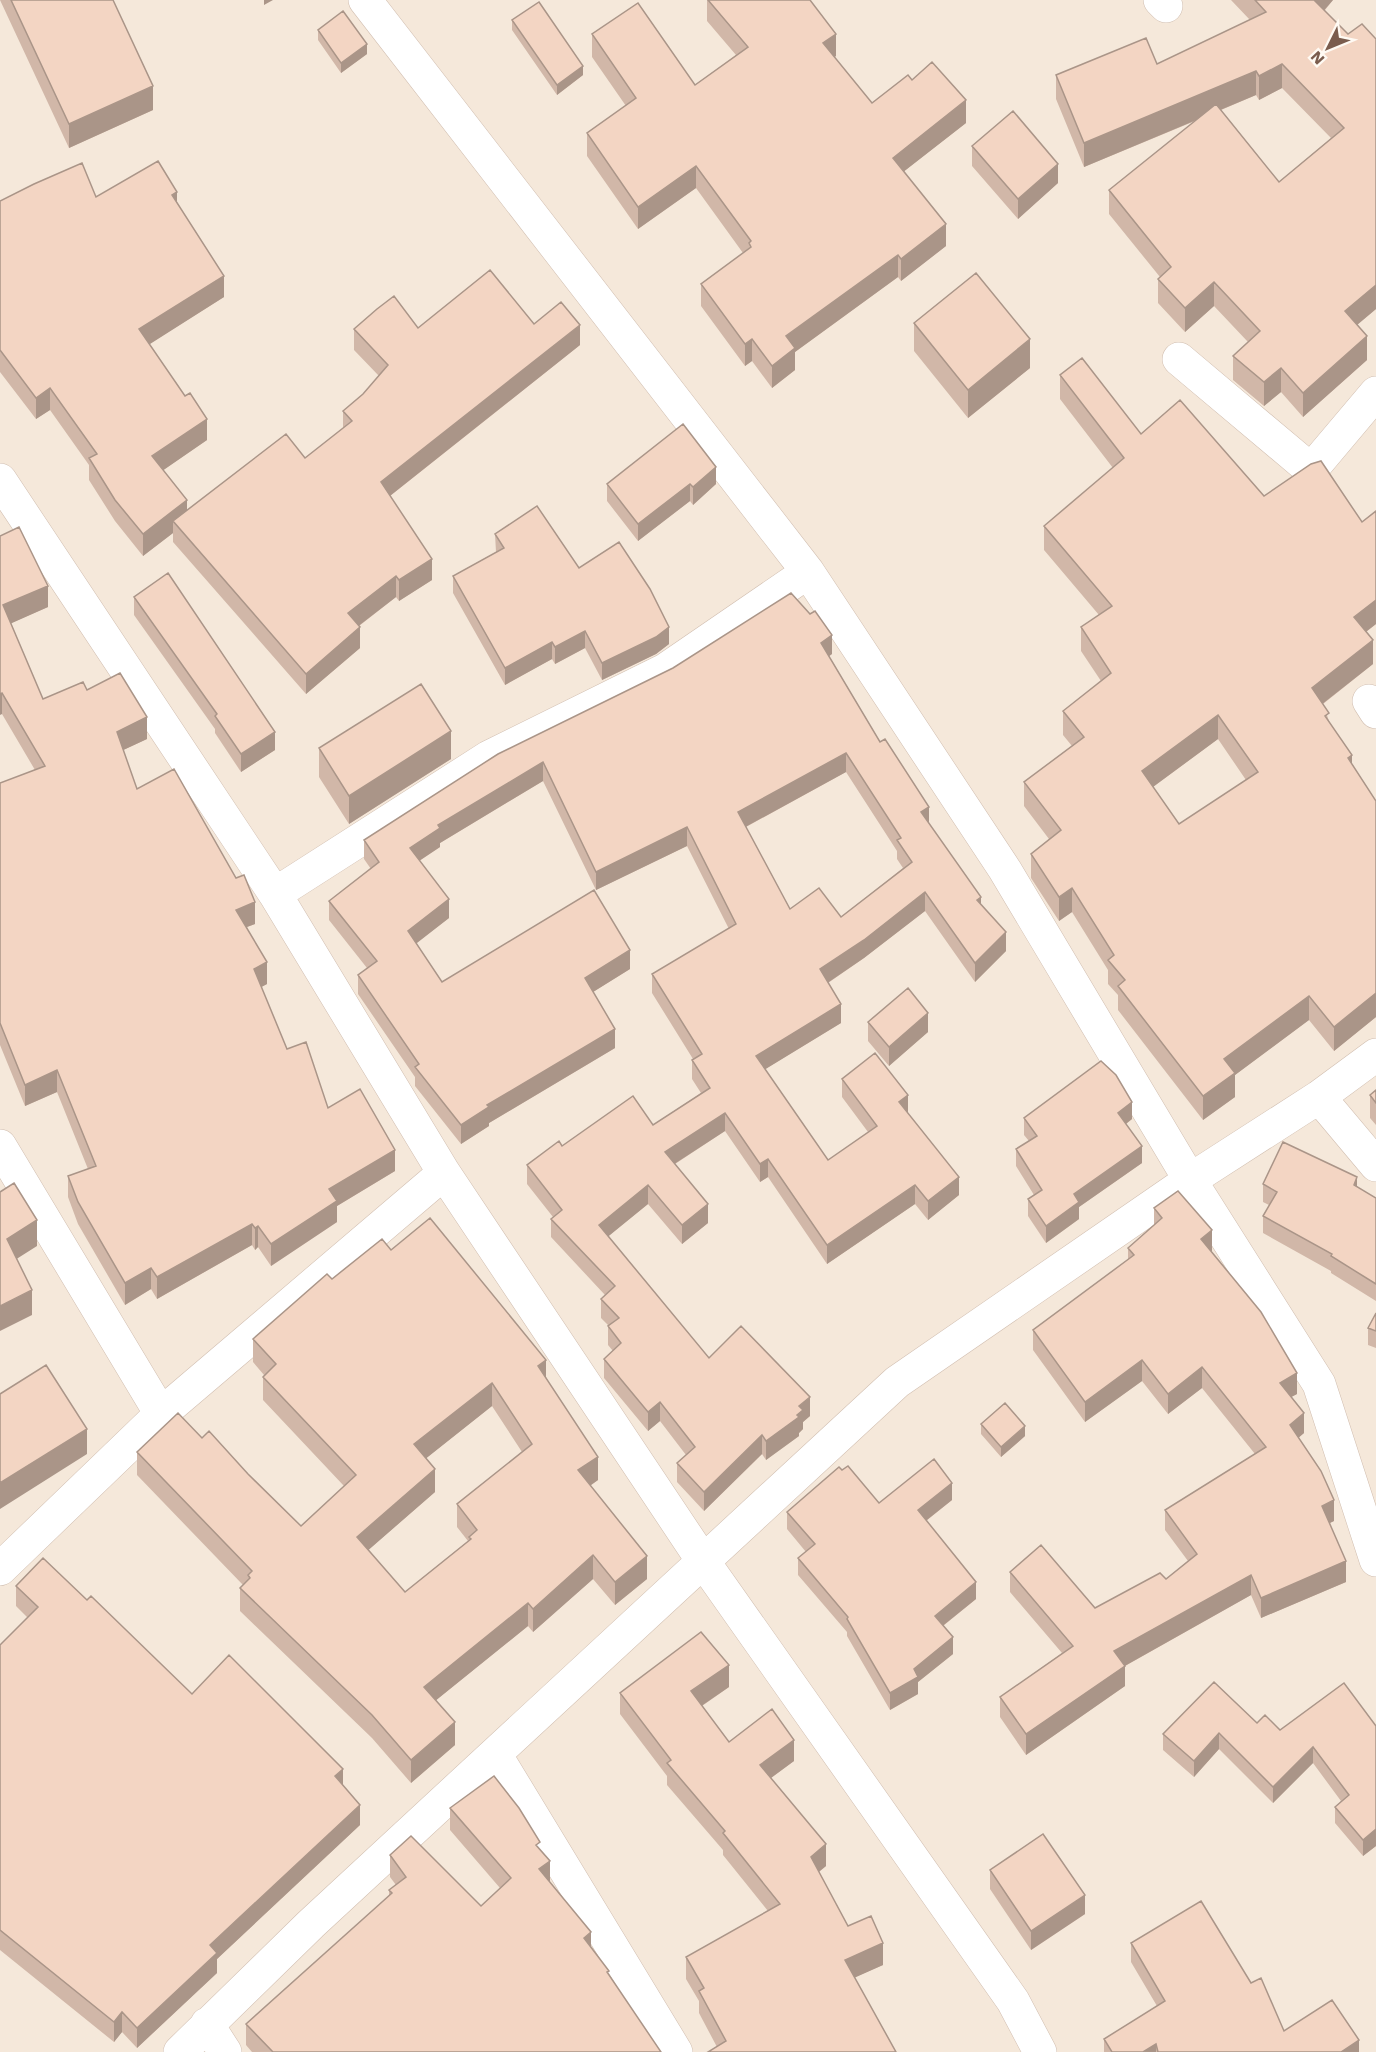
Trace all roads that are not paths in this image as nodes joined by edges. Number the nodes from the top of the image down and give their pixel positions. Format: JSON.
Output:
{"nodes":[{"id":1,"x":365,"y":0,"type":"edge"},
{"id":2,"x":1179,"y":359,"type":"dead end"},
{"id":3,"x":1376,"y":393,"type":"edge"},
{"id":4,"x":0,"y":480,"type":"edge"},
{"id":5,"x":13,"y":528,"type":"edge"},
{"id":6,"x":808,"y":572,"type":"junction"},
{"id":7,"x":275,"y":894,"type":"junction"},
{"id":8,"x":1376,"y":1056,"type":"edge"},
{"id":9,"x":1319,"y":1097,"type":"junction"},
{"id":10,"x":0,"y":1146,"type":"edge"},
{"id":11,"x":1376,"y":1165,"type":"edge"},
{"id":12,"x":444,"y":1173,"type":"junction"},
{"id":13,"x":1190,"y":1180,"type":"junction"},
{"id":14,"x":161,"y":1414,"type":"junction"},
{"id":15,"x":1376,"y":1560,"type":"edge"},
{"id":16,"x":703,"y":1561,"type":"junction"},
{"id":17,"x":0,"y":1569,"type":"edge"},
{"id":18,"x":495,"y":1754,"type":"junction"},
{"id":19,"x":207,"y":2024,"type":"junction"},
{"id":20,"x":180,"y":2052,"type":"edge"},
{"id":21,"x":225,"y":2052,"type":"edge"},
{"id":22,"x":676,"y":2052,"type":"edge"},
{"id":23,"x":1040,"y":2052,"type":"edge"}],
"edges":[{"from":1,"to":6,"type":"street"},
{"from":2,"to":3,"type":"street"},
{"from":4,"to":5,"type":"street"},
{"from":5,"to":7,"type":"street"},
{"from":6,"to":7,"type":"street"},
{"from":6,"to":13,"type":"street"},
{"from":7,"to":12,"type":"street"},
{"from":8,"to":9,"type":"street"},
{"from":9,"to":11,"type":"street"},
{"from":9,"to":13,"type":"street"},
{"from":10,"to":14,"type":"street"},
{"from":12,"to":14,"type":"street"},
{"from":12,"to":16,"type":"street"},
{"from":13,"to":15,"type":"street"},
{"from":13,"to":16,"type":"street"},
{"from":14,"to":17,"type":"street"},
{"from":16,"to":18,"type":"street"},
{"from":16,"to":23,"type":"street"},
{"from":18,"to":19,"type":"street"},
{"from":18,"to":22,"type":"street"},
{"from":19,"to":20,"type":"street"},
{"from":19,"to":21,"type":"street"}]}
